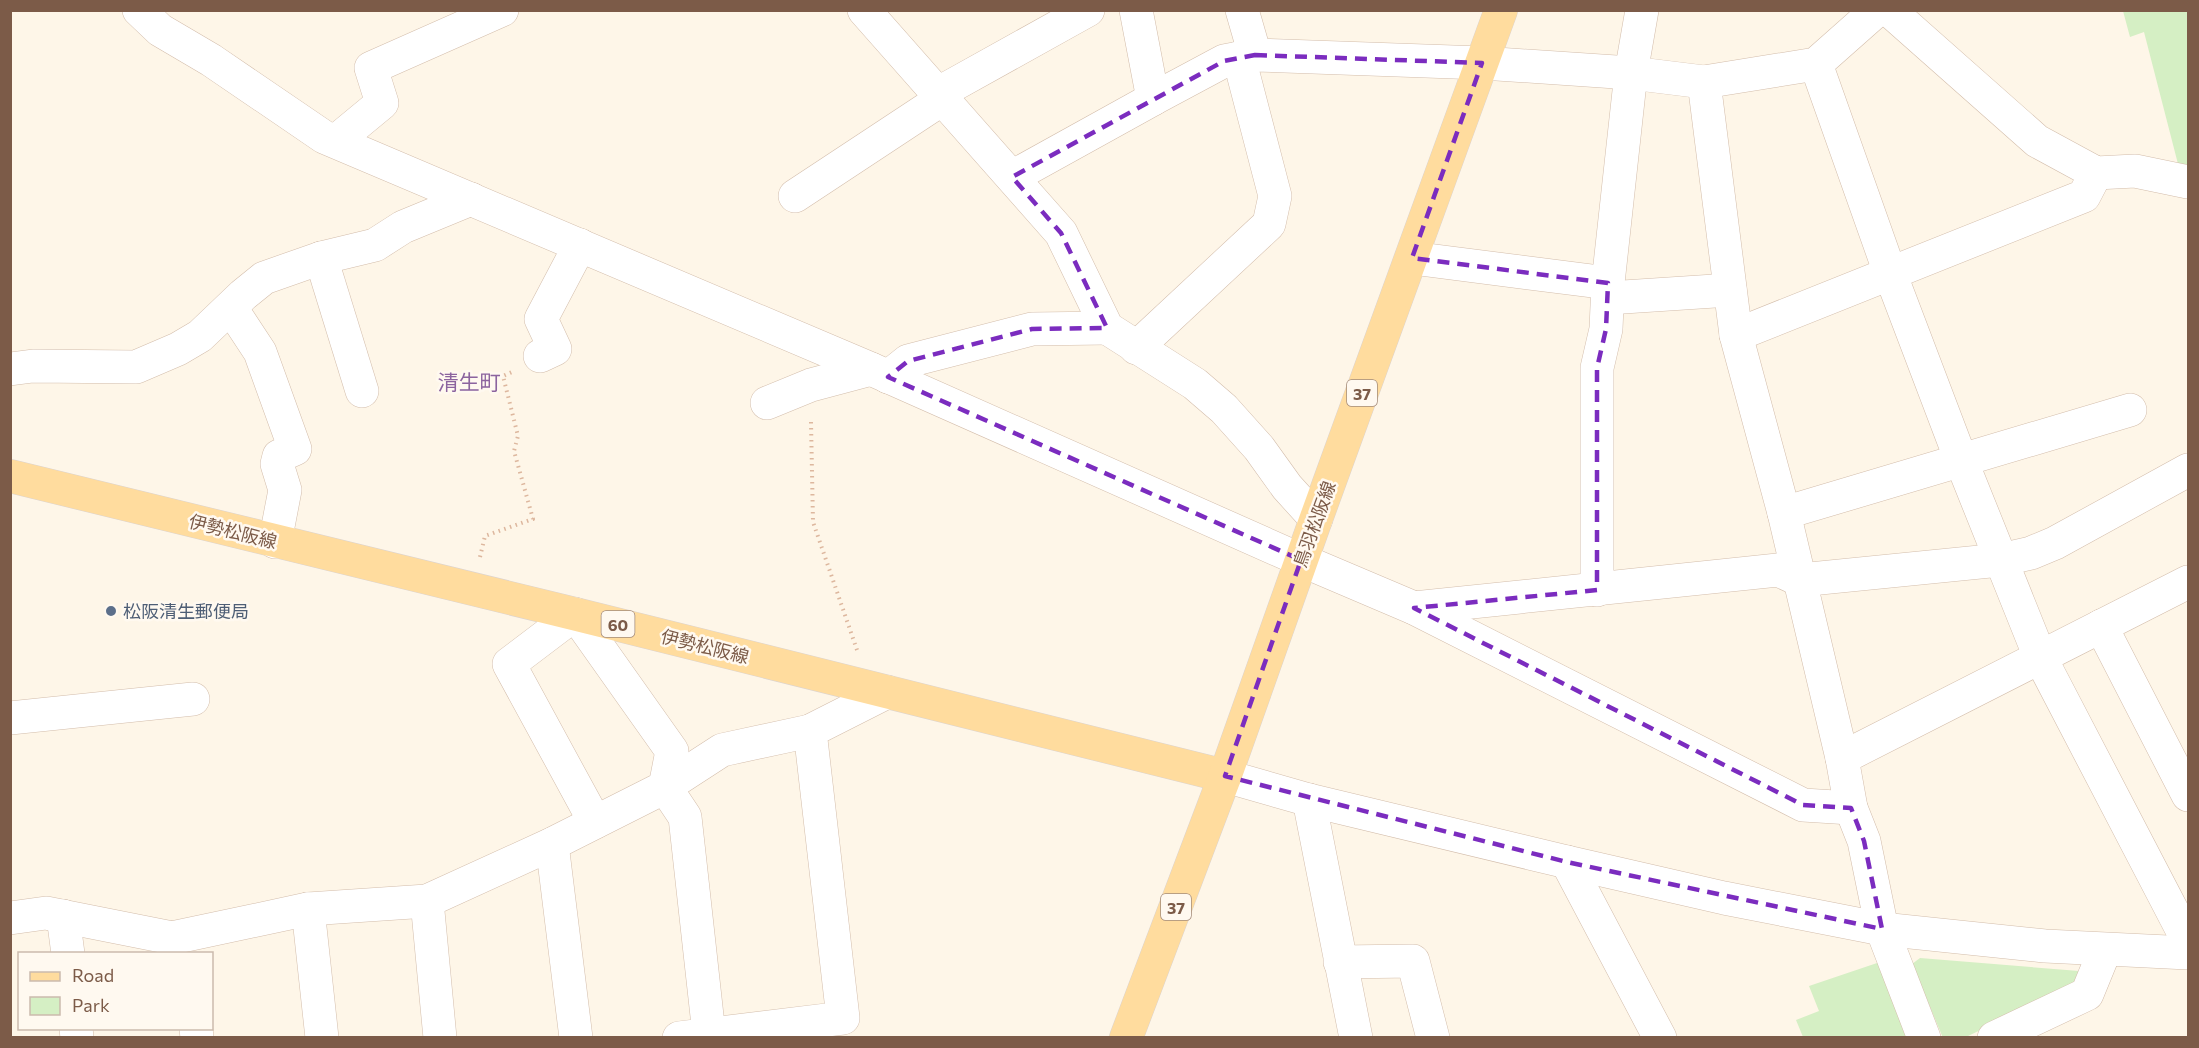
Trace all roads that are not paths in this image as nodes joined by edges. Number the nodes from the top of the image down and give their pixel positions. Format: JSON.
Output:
{"nodes":[{"id":1,"x":139,"y":10,"type":"edge"},
{"id":2,"x":502,"y":10,"type":"edge"},
{"id":3,"x":864,"y":10,"type":"edge"},
{"id":4,"x":1089,"y":10,"type":"edge"},
{"id":5,"x":1136,"y":10,"type":"edge"},
{"id":6,"x":1242,"y":10,"type":"edge"},
{"id":7,"x":1501,"y":10,"type":"edge"},
{"id":8,"x":1642,"y":10,"type":"edge"},
{"id":9,"x":1877,"y":10,"type":"edge"},
{"id":10,"x":1889,"y":10,"type":"edge"},
{"id":11,"x":1247,"y":57,"type":"junction"},
{"id":12,"x":1482,"y":63,"type":"junction"},
{"id":13,"x":1816,"y":64,"type":"junction"},
{"id":14,"x":1631,"y":73,"type":"junction"},
{"id":15,"x":1704,"y":82,"type":"junction"},
{"id":16,"x":939,"y":96,"type":"junction"},
{"id":17,"x":1153,"y":99,"type":"junction"},
{"id":18,"x":336,"y":141,"type":"junction"},
{"id":19,"x":2096,"y":173,"type":"junction"},
{"id":20,"x":1012,"y":177,"type":"junction"},
{"id":21,"x":2188,"y":182,"type":"edge"},
{"id":22,"x":795,"y":196,"type":"dead end"},
{"id":23,"x":471,"y":199,"type":"junction"},
{"id":24,"x":580,"y":245,"type":"junction"},
{"id":25,"x":321,"y":258,"type":"junction"},
{"id":26,"x":1412,"y":258,"type":"junction"},
{"id":27,"x":1890,"y":273,"type":"junction"},
{"id":28,"x":1608,"y":290,"type":"junction"},
{"id":29,"x":1730,"y":290,"type":"junction"},
{"id":30,"x":231,"y":308,"type":"junction"},
{"id":31,"x":1107,"y":328,"type":"junction"},
{"id":32,"x":1736,"y":335,"type":"junction"},
{"id":33,"x":1136,"y":348,"type":"junction"},
{"id":34,"x":540,"y":356,"type":"road end"},
{"id":35,"x":10,"y":369,"type":"edge"},
{"id":36,"x":879,"y":373,"type":"junction"},
{"id":37,"x":362,"y":391,"type":"dead end"},
{"id":38,"x":767,"y":403,"type":"dead end"},
{"id":39,"x":2130,"y":410,"type":"dead end"},
{"id":40,"x":1960,"y":460,"type":"junction"},
{"id":41,"x":2188,"y":470,"type":"edge"},
{"id":42,"x":10,"y":476,"type":"edge"},
{"id":43,"x":1784,"y":513,"type":"junction"},
{"id":44,"x":1316,"y":519,"type":"junction"},
{"id":45,"x":275,"y":542,"type":"junction"},
{"id":46,"x":1301,"y":560,"type":"junction"},
{"id":47,"x":2000,"y":560,"type":"junction"},
{"id":48,"x":1800,"y":580,"type":"junction"},
{"id":49,"x":2188,"y":582,"type":"edge"},
{"id":50,"x":1597,"y":590,"type":"junction"},
{"id":51,"x":1414,"y":608,"type":"junction"},
{"id":52,"x":575,"y":614,"type":"junction"},
{"id":53,"x":2101,"y":626,"type":"junction"},
{"id":54,"x":2040,"y":657,"type":"junction"},
{"id":55,"x":879,"y":690,"type":"junction"},
{"id":56,"x":193,"y":699,"type":"dead end"},
{"id":57,"x":10,"y":718,"type":"edge"},
{"id":58,"x":810,"y":731,"type":"junction"},
{"id":59,"x":1842,"y":758,"type":"junction"},
{"id":60,"x":1225,"y":776,"type":"junction"},
{"id":61,"x":665,"y":787,"type":"junction"},
{"id":62,"x":2188,"y":795,"type":"edge"},
{"id":63,"x":1310,"y":800,"type":"junction"},
{"id":64,"x":1851,"y":808,"type":"junction"},
{"id":65,"x":595,"y":822,"type":"junction"},
{"id":66,"x":552,"y":844,"type":"junction"},
{"id":67,"x":1567,"y":862,"type":"junction"},
{"id":68,"x":427,"y":901,"type":"junction"},
{"id":69,"x":308,"y":909,"type":"junction"},
{"id":70,"x":63,"y":916,"type":"junction"},
{"id":71,"x":10,"y":918,"type":"edge"},
{"id":72,"x":1882,"y":929,"type":"junction"},
{"id":73,"x":2188,"y":941,"type":"edge"},
{"id":74,"x":186,"y":945,"type":"edge"},
{"id":75,"x":2104,"y":950,"type":"junction"},
{"id":76,"x":68,"y":952,"type":"edge"},
{"id":77,"x":2188,"y":953,"type":"edge"},
{"id":78,"x":1340,"y":962,"type":"junction"},
{"id":79,"x":694,"y":1036,"type":"edge"},
{"id":80,"x":322,"y":1038,"type":"edge"},
{"id":81,"x":440,"y":1038,"type":"edge"},
{"id":82,"x":576,"y":1038,"type":"edge"},
{"id":83,"x":1126,"y":1038,"type":"edge"},
{"id":84,"x":1356,"y":1038,"type":"edge"},
{"id":85,"x":1433,"y":1038,"type":"edge"},
{"id":86,"x":1660,"y":1038,"type":"edge"},
{"id":87,"x":1924,"y":1038,"type":"edge"},
{"id":88,"x":1994,"y":1038,"type":"edge"}],
"edges":[{"from":1,"to":18,"type":"street"},
{"from":2,"to":18,"type":"street"},
{"from":3,"to":16,"type":"street"},
{"from":4,"to":16,"type":"street"},
{"from":5,"to":17,"type":"street"},
{"from":6,"to":11,"type":"street"},
{"from":7,"to":12,"type":"main road","name":"鳥羽松阪線","number":"37"},
{"from":8,"to":14,"type":"street"},
{"from":9,"to":13,"type":"street"},
{"from":10,"to":19,"type":"street"},
{"from":11,"to":12,"type":"street"},
{"from":11,"to":17,"type":"street"},
{"from":11,"to":33,"type":"street"},
{"from":12,"to":14,"type":"street"},
{"from":12,"to":26,"type":"main road","name":"鳥羽松阪線","number":"37"},
{"from":13,"to":15,"type":"street"},
{"from":13,"to":27,"type":"street"},
{"from":14,"to":15,"type":"street"},
{"from":14,"to":28,"type":"street"},
{"from":15,"to":29,"type":"street"},
{"from":16,"to":20,"type":"street"},
{"from":16,"to":22,"type":"street"},
{"from":17,"to":20,"type":"street"},
{"from":18,"to":23,"type":"street"},
{"from":19,"to":21,"type":"street"},
{"from":19,"to":27,"type":"street"},
{"from":20,"to":31,"type":"street"},
{"from":23,"to":24,"type":"street"},
{"from":23,"to":25,"type":"street"},
{"from":24,"to":34,"type":"street"},
{"from":24,"to":36,"type":"street"},
{"from":25,"to":30,"type":"street"},
{"from":25,"to":37,"type":"street"},
{"from":26,"to":28,"type":"street"},
{"from":26,"to":44,"type":"main road","name":"鳥羽松阪線","number":"37"},
{"from":27,"to":32,"type":"street"},
{"from":27,"to":40,"type":"street"},
{"from":28,"to":29,"type":"street"},
{"from":28,"to":50,"type":"street"},
{"from":29,"to":32,"type":"street"},
{"from":30,"to":35,"type":"street"},
{"from":30,"to":45,"type":"street"},
{"from":31,"to":33,"type":"street"},
{"from":31,"to":36,"type":"street"},
{"from":32,"to":43,"type":"street"},
{"from":33,"to":44,"type":"street"},
{"from":36,"to":38,"type":"street"},
{"from":36,"to":46,"type":"street"},
{"from":39,"to":40,"type":"street"},
{"from":40,"to":43,"type":"street"},
{"from":40,"to":47,"type":"street"},
{"from":41,"to":47,"type":"street"},
{"from":42,"to":45,"type":"main road","name":"伊勢松阪線","number":"60"},
{"from":43,"to":48,"type":"street"},
{"from":44,"to":46,"type":"main road","name":"鳥羽松阪線","number":"37"},
{"from":45,"to":52,"type":"main road","name":"伊勢松阪線","number":"60"},
{"from":46,"to":51,"type":"street"},
{"from":46,"to":60,"type":"main road","name":"鳥羽松阪線","number":"37"},
{"from":47,"to":48,"type":"street"},
{"from":47,"to":54,"type":"street"},
{"from":48,"to":50,"type":"street"},
{"from":48,"to":59,"type":"street"},
{"from":49,"to":53,"type":"street"},
{"from":50,"to":51,"type":"street"},
{"from":51,"to":64,"type":"street"},
{"from":52,"to":55,"type":"main road","name":"伊勢松阪線","number":"60"},
{"from":52,"to":61,"type":"street"},
{"from":52,"to":65,"type":"street"},
{"from":53,"to":54,"type":"street"},
{"from":53,"to":62,"type":"street"},
{"from":54,"to":59,"type":"street"},
{"from":54,"to":73,"type":"street"},
{"from":55,"to":58,"type":"street"},
{"from":55,"to":60,"type":"main road","name":"伊勢松阪線","number":"60"},
{"from":56,"to":57,"type":"street"},
{"from":58,"to":61,"type":"street"},
{"from":58,"to":79,"type":"street"},
{"from":59,"to":64,"type":"street"},
{"from":60,"to":63,"type":"street"},
{"from":60,"to":83,"type":"main road","name":"鳥羽松阪線","number":"37"},
{"from":61,"to":65,"type":"street"},
{"from":61,"to":79,"type":"street"},
{"from":63,"to":67,"type":"street"},
{"from":63,"to":78,"type":"street"},
{"from":64,"to":72,"type":"street"},
{"from":65,"to":66,"type":"street"},
{"from":66,"to":68,"type":"street"},
{"from":66,"to":82,"type":"street"},
{"from":67,"to":72,"type":"street"},
{"from":67,"to":86,"type":"street"},
{"from":68,"to":69,"type":"street"},
{"from":68,"to":81,"type":"street"},
{"from":69,"to":74,"type":"street"},
{"from":69,"to":80,"type":"street"},
{"from":70,"to":71,"type":"street"},
{"from":70,"to":74,"type":"street"},
{"from":70,"to":76,"type":"street"},
{"from":72,"to":75,"type":"street"},
{"from":72,"to":87,"type":"street"},
{"from":75,"to":77,"type":"street"},
{"from":75,"to":88,"type":"street"},
{"from":78,"to":84,"type":"street"},
{"from":78,"to":85,"type":"street"}]}
